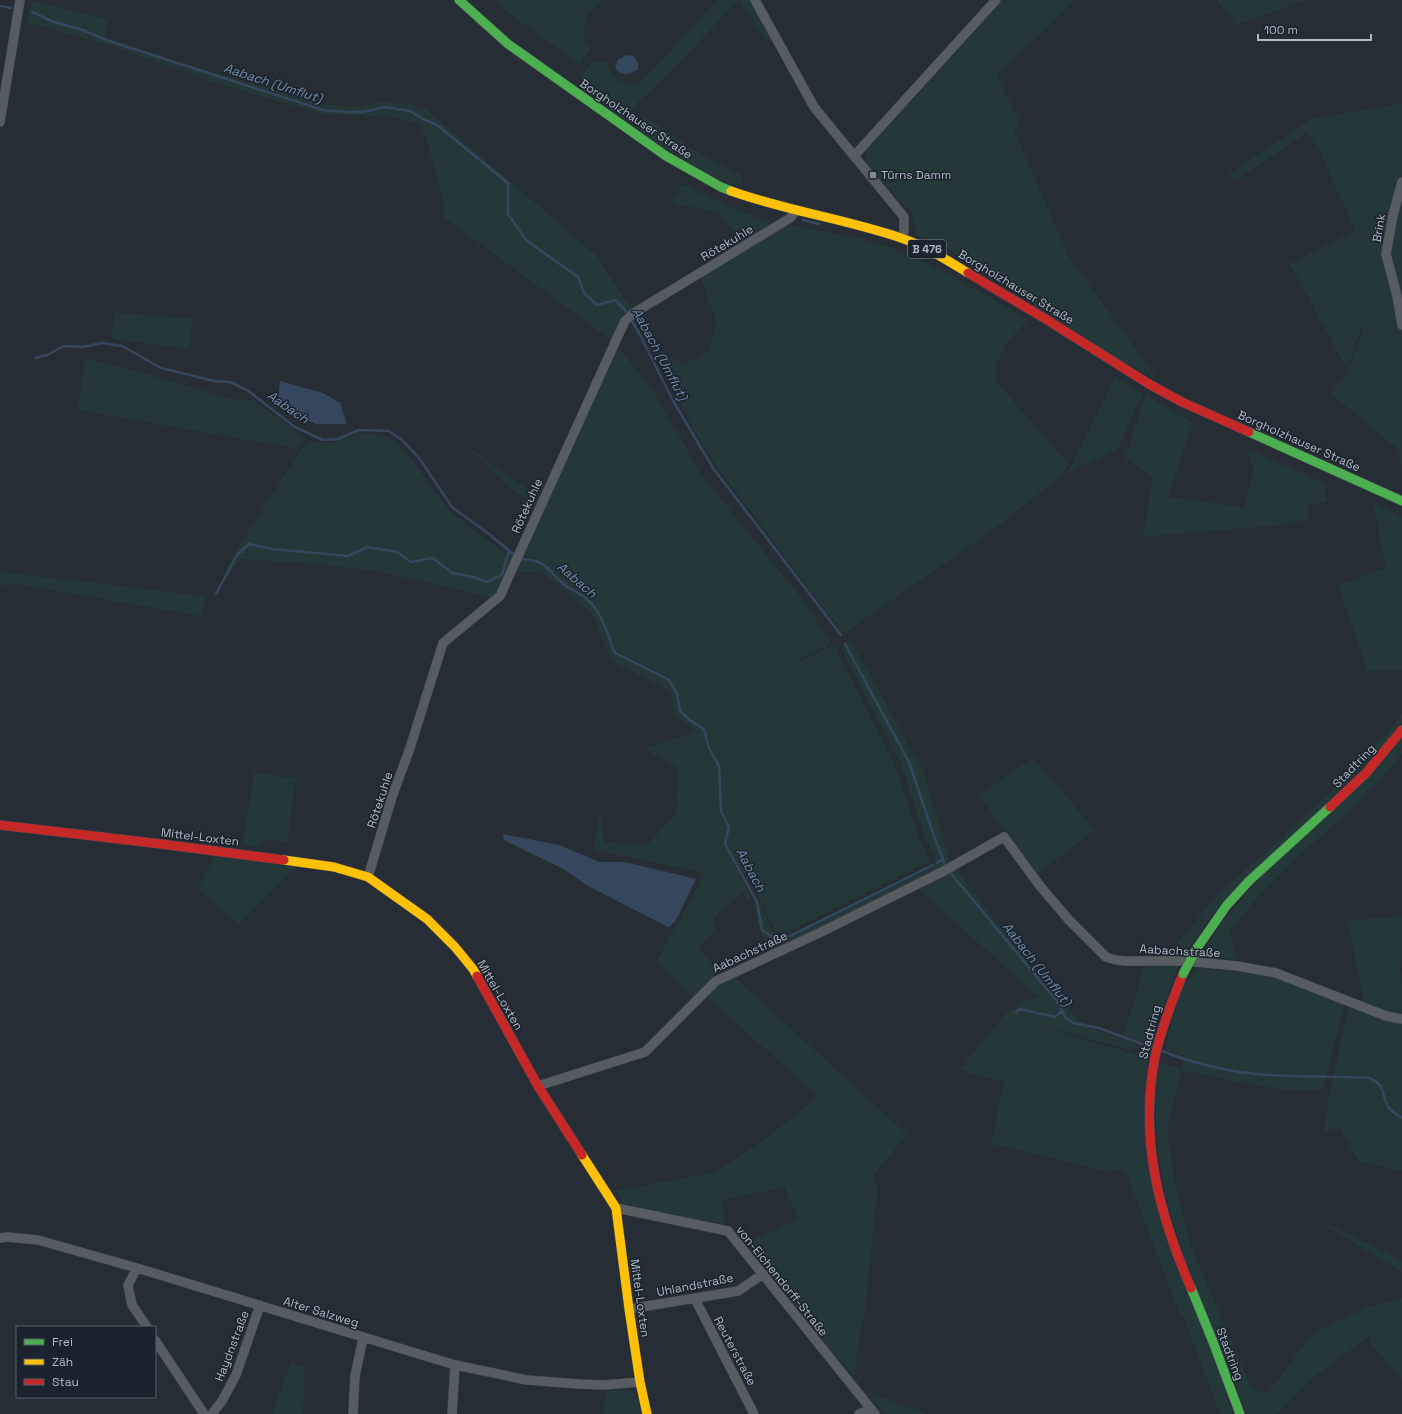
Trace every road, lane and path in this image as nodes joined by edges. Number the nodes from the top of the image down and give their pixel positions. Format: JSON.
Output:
{"nodes":[{"id":1,"x":20,"y":0,"type":"edge"},
{"id":2,"x":458,"y":0,"type":"edge"},
{"id":3,"x":755,"y":0,"type":"edge"},
{"id":4,"x":996,"y":0,"type":"edge"},
{"id":5,"x":0,"y":122,"type":"edge"},
{"id":6,"x":854,"y":156,"type":"junction"},
{"id":7,"x":1402,"y":182,"type":"edge"},
{"id":8,"x":796,"y":211,"type":"junction"},
{"id":9,"x":902,"y":238,"type":"junction"},
{"id":10,"x":1402,"y":325,"type":"edge"},
{"id":11,"x":1402,"y":501,"type":"edge"},
{"id":12,"x":1402,"y":730,"type":"edge"},
{"id":13,"x":0,"y":825,"type":"edge"},
{"id":14,"x":368,"y":877,"type":"junction"},
{"id":15,"x":1402,"y":1019,"type":"edge"},
{"id":16,"x":538,"y":1086,"type":"junction"},
{"id":17,"x":616,"y":1208,"type":"junction"},
{"id":18,"x":0,"y":1238,"type":"edge"},
{"id":19,"x":137,"y":1268,"type":"junction"},
{"id":20,"x":763,"y":1274,"type":"junction"},
{"id":21,"x":694,"y":1299,"type":"junction"},
{"id":22,"x":260,"y":1306,"type":"junction"},
{"id":23,"x":628,"y":1309,"type":"junction"},
{"id":24,"x":146,"y":1326,"type":"edge"},
{"id":25,"x":362,"y":1338,"type":"junction"},
{"id":26,"x":156,"y":1342,"type":"edge"},
{"id":27,"x":456,"y":1365,"type":"junction"},
{"id":28,"x":640,"y":1382,"type":"junction"},
{"id":29,"x":873,"y":1412,"type":"edge"},
{"id":30,"x":204,"y":1414,"type":"edge"},
{"id":31,"x":212,"y":1414,"type":"edge"},
{"id":32,"x":353,"y":1414,"type":"edge"},
{"id":33,"x":452,"y":1414,"type":"edge"},
{"id":34,"x":647,"y":1414,"type":"edge"},
{"id":35,"x":754,"y":1414,"type":"edge"},
{"id":36,"x":859,"y":1414,"type":"edge"},
{"id":37,"x":1240,"y":1414,"type":"edge"}],
"edges":[{"from":1,"to":5,"type":"street"},
{"from":2,"to":8,"type":"street","name":"Borgholzhauser Straße","number":"B 476"},
{"from":3,"to":6,"type":"street"},
{"from":4,"to":6,"type":"street"},
{"from":6,"to":9,"type":"street"},
{"from":7,"to":10,"type":"street","name":"Brink"},
{"from":8,"to":9,"type":"street","name":"Borgholzhauser Straße","number":"B 476"},
{"from":8,"to":14,"type":"street","name":"Rötekuhle"},
{"from":9,"to":11,"type":"street","name":"Borgholzhauser Straße","number":"B 476"},
{"from":12,"to":37,"type":"street","name":"Stadtring","bridge":true},
{"from":13,"to":14,"type":"street","name":"Mittel-Loxten"},
{"from":14,"to":16,"type":"street","name":"Mittel-Loxten"},
{"from":15,"to":16,"type":"street","name":"Aabachstraße"},
{"from":16,"to":17,"type":"street","name":"Mittel-Loxten"},
{"from":17,"to":20,"type":"street","name":"von-Eichendorff-Straße"},
{"from":17,"to":23,"type":"street","name":"Mittel-Loxten"},
{"from":18,"to":19,"type":"street","name":"Alter Salzweg"},
{"from":19,"to":22,"type":"street","name":"Alter Salzweg"},
{"from":19,"to":24,"type":"street"},
{"from":20,"to":21,"type":"street","name":"Uhlandstraße"},
{"from":20,"to":29,"type":"street","name":"von-Eichendorff-Straße"},
{"from":21,"to":23,"type":"street","name":"Uhlandstraße"},
{"from":21,"to":35,"type":"street","name":"Reuterstraße"},
{"from":22,"to":25,"type":"street","name":"Alter Salzweg"},
{"from":22,"to":31,"type":"street","name":"Haydnstraße"},
{"from":23,"to":28,"type":"street","name":"Mittel-Loxten"},
{"from":25,"to":27,"type":"street","name":"Alter Salzweg"},
{"from":25,"to":32,"type":"street"},
{"from":26,"to":30,"type":"street"},
{"from":27,"to":28,"type":"street","name":"Alter Salzweg"},
{"from":27,"to":33,"type":"street"},
{"from":28,"to":34,"type":"street","name":"Mittel-Loxten"},
{"from":29,"to":36,"type":"street"}]}
